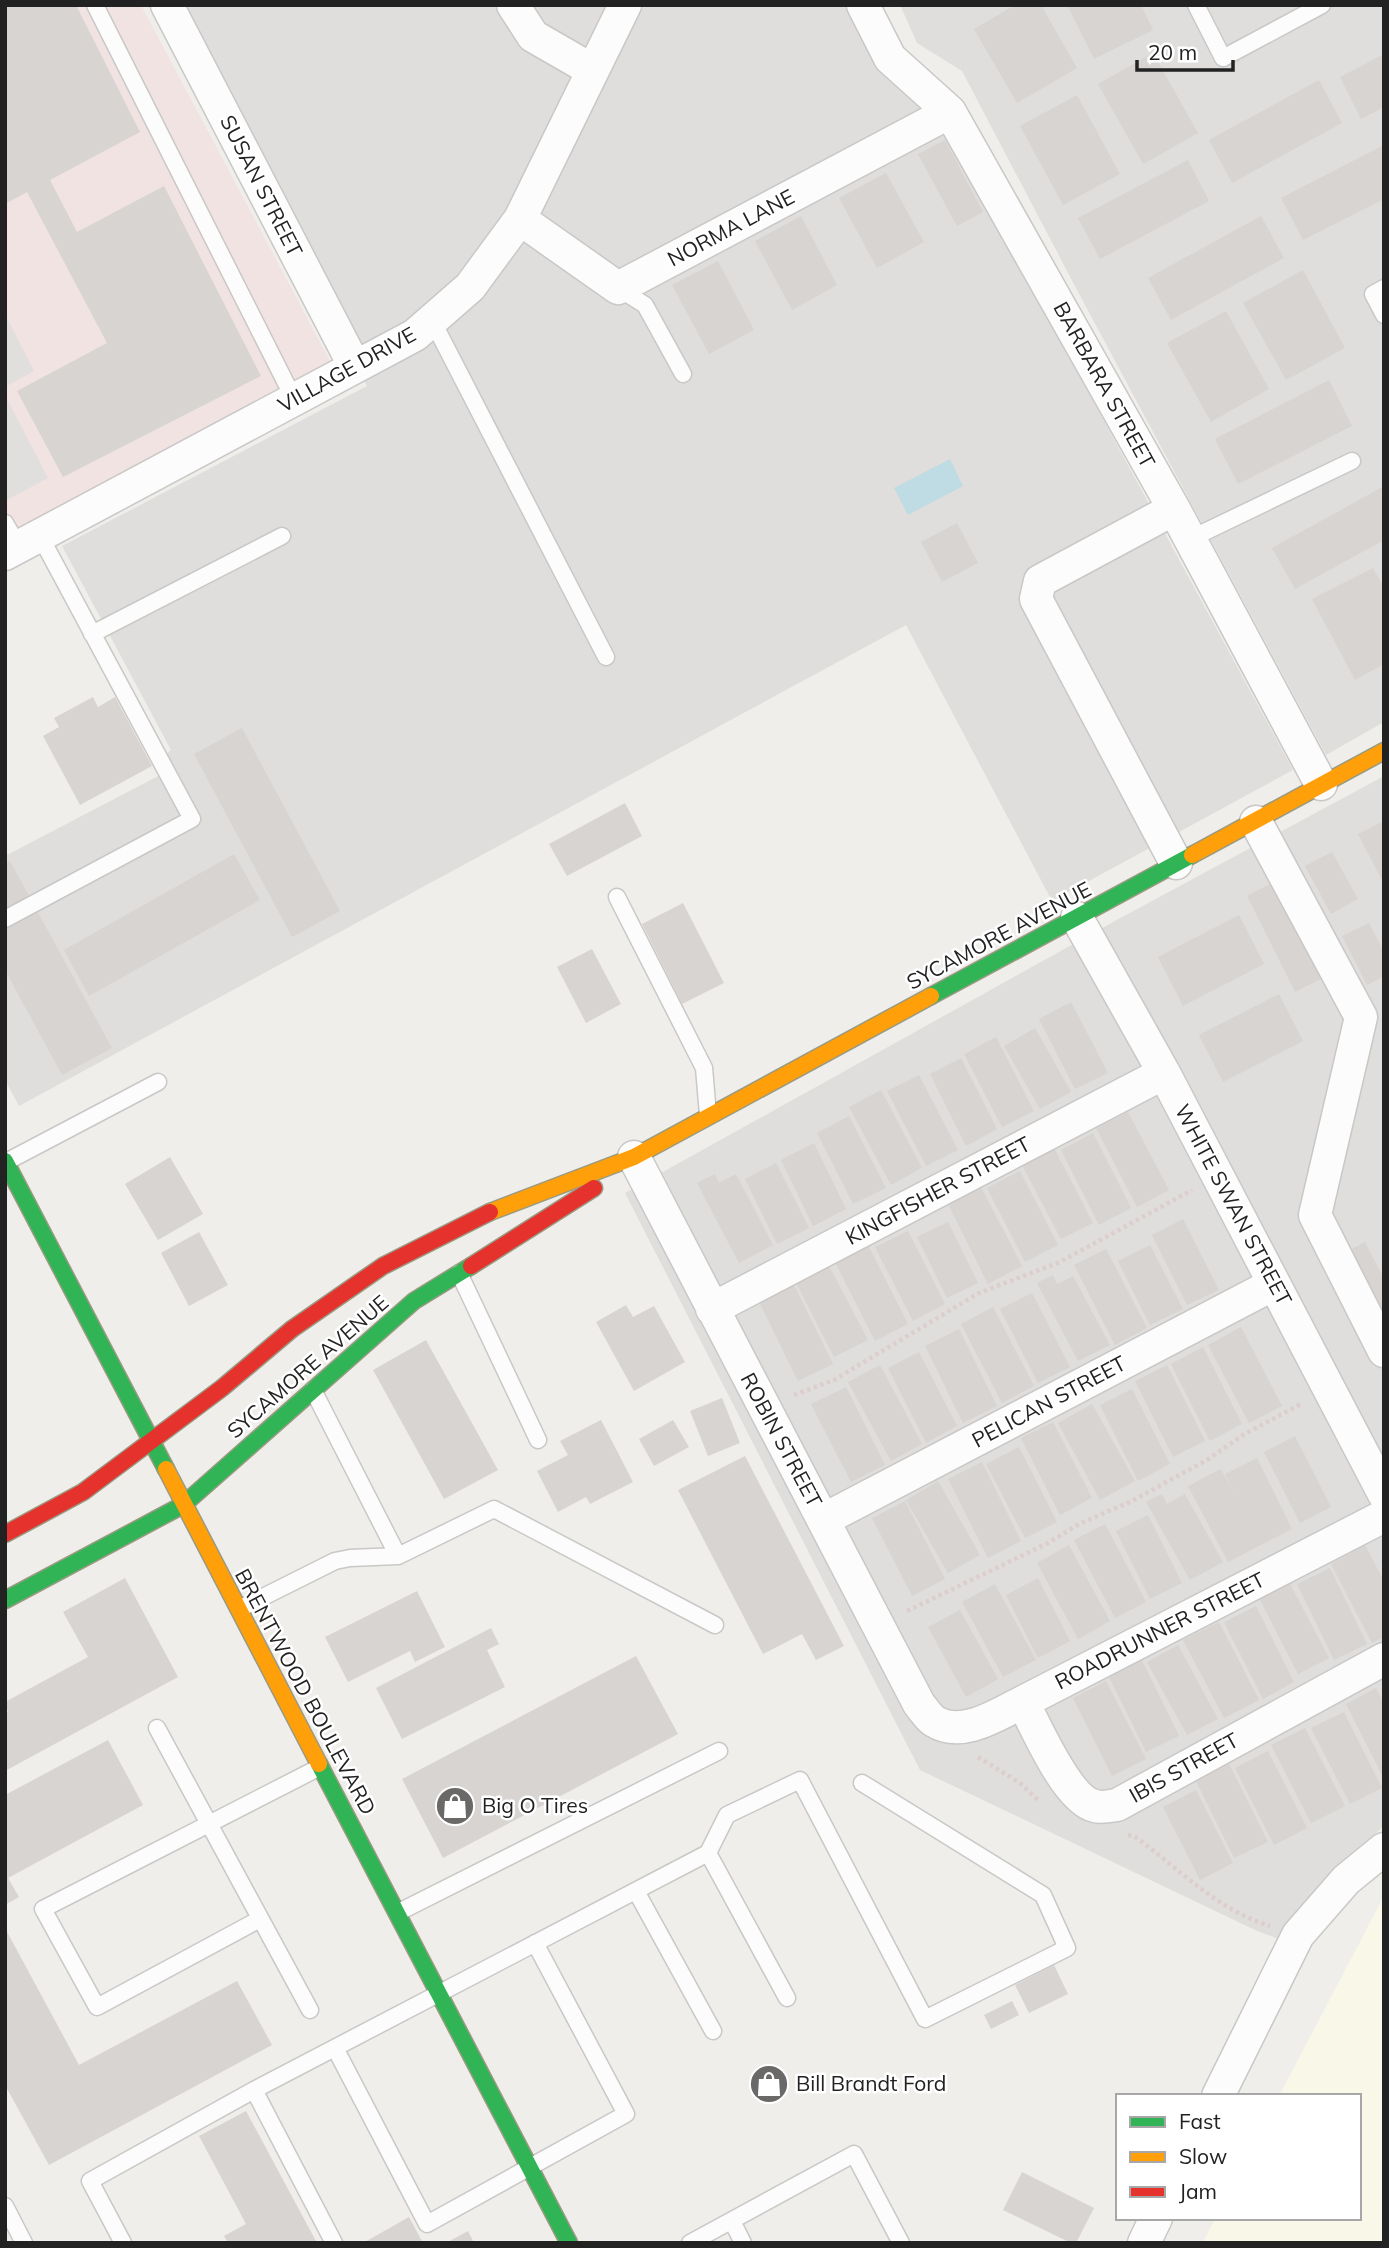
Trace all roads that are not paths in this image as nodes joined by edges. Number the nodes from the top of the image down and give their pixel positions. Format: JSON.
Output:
{"nodes":[{"id":1,"x":95,"y":5,"type":"edge"},
{"id":2,"x":167,"y":5,"type":"edge"},
{"id":3,"x":513,"y":5,"type":"edge"},
{"id":4,"x":625,"y":5,"type":"edge"},
{"id":5,"x":863,"y":5,"type":"edge"},
{"id":6,"x":1196,"y":5,"type":"edge"},
{"id":7,"x":1322,"y":5,"type":"edge"},
{"id":8,"x":592,"y":70,"type":"junction"},
{"id":9,"x":950,"y":112,"type":"junction"},
{"id":10,"x":520,"y":219,"type":"junction"},
{"id":11,"x":618,"y":288,"type":"junction"},
{"id":12,"x":1384,"y":288,"type":"edge"},
{"id":13,"x":1384,"y":315,"type":"edge"},
{"id":14,"x":432,"y":320,"type":"junction"},
{"id":15,"x":355,"y":367,"type":"junction"},
{"id":16,"x":683,"y":374,"type":"dead end"},
{"id":17,"x":294,"y":399,"type":"junction"},
{"id":18,"x":1352,"y":461,"type":"dead end"},
{"id":19,"x":1174,"y":509,"type":"junction"},
{"id":20,"x":282,"y":536,"type":"dead end"},
{"id":21,"x":1189,"y":538,"type":"junction"},
{"id":22,"x":17,"y":540,"type":"edge"},
{"id":23,"x":92,"y":634,"type":"junction"},
{"id":24,"x":606,"y":657,"type":"dead end"},
{"id":25,"x":1384,"y":751,"type":"edge"},
{"id":26,"x":1321,"y":784,"type":"junction"},
{"id":27,"x":1256,"y":822,"type":"junction"},
{"id":28,"x":1176,"y":863,"type":"junction"},
{"id":29,"x":617,"y":897,"type":"dead end"},
{"id":30,"x":1077,"y":918,"type":"junction"},
{"id":31,"x":5,"y":919,"type":"edge"},
{"id":32,"x":1164,"y":1073,"type":"junction"},
{"id":33,"x":158,"y":1082,"type":"dead end"},
{"id":34,"x":708,"y":1117,"type":"junction"},
{"id":35,"x":634,"y":1157,"type":"junction"},
{"id":36,"x":6,"y":1161,"type":"edge"},
{"id":37,"x":459,"y":1273,"type":"junction"},
{"id":38,"x":1274,"y":1284,"type":"junction"},
{"id":39,"x":712,"y":1309,"type":"junction"},
{"id":40,"x":1384,"y":1350,"type":"edge"},
{"id":41,"x":313,"y":1390,"type":"junction"},
{"id":42,"x":538,"y":1440,"type":"dead end"},
{"id":43,"x":152,"y":1441,"type":"junction"},
{"id":44,"x":1384,"y":1494,"type":"edge"},
{"id":45,"x":183,"y":1505,"type":"junction"},
{"id":46,"x":1384,"y":1516,"type":"edge"},
{"id":47,"x":823,"y":1520,"type":"junction"},
{"id":48,"x":5,"y":1534,"type":"edge"},
{"id":49,"x":398,"y":1556,"type":"junction"},
{"id":50,"x":5,"y":1600,"type":"edge"},
{"id":51,"x":239,"y":1609,"type":"junction"},
{"id":52,"x":715,"y":1625,"type":"dead end"},
{"id":53,"x":1384,"y":1659,"type":"edge"},
{"id":54,"x":1023,"y":1702,"type":"junction"},
{"id":55,"x":158,"y":1728,"type":"dead end"},
{"id":56,"x":965,"y":1728,"type":"joint"},
{"id":57,"x":719,"y":1751,"type":"dead end"},
{"id":58,"x":320,"y":1767,"type":"junction"},
{"id":59,"x":862,"y":1783,"type":"dead end"},
{"id":60,"x":210,"y":1825,"type":"junction"},
{"id":61,"x":1384,"y":1849,"type":"edge"},
{"id":62,"x":708,"y":1853,"type":"junction"},
{"id":63,"x":636,"y":1891,"type":"junction"},
{"id":64,"x":397,"y":1913,"type":"junction"},
{"id":65,"x":260,"y":1919,"type":"junction"},
{"id":66,"x":535,"y":1943,"type":"junction"},
{"id":67,"x":439,"y":1994,"type":"junction"},
{"id":68,"x":787,"y":1998,"type":"dead end"},
{"id":69,"x":310,"y":2010,"type":"dead end"},
{"id":70,"x":713,"y":2031,"type":"dead end"},
{"id":71,"x":335,"y":2048,"type":"junction"},
{"id":72,"x":254,"y":2090,"type":"junction"},
{"id":73,"x":1219,"y":2094,"type":"edge"},
{"id":74,"x":530,"y":2168,"type":"junction"},
{"id":75,"x":5,"y":2206,"type":"edge"},
{"id":76,"x":1155,"y":2220,"type":"edge"},
{"id":77,"x":732,"y":2221,"type":"junction"},
{"id":78,"x":24,"y":2243,"type":"edge"},
{"id":79,"x":123,"y":2243,"type":"edge"},
{"id":80,"x":334,"y":2243,"type":"edge"},
{"id":81,"x":569,"y":2243,"type":"edge"},
{"id":82,"x":690,"y":2243,"type":"edge"},
{"id":83,"x":743,"y":2243,"type":"edge"},
{"id":84,"x":901,"y":2243,"type":"edge"},
{"id":85,"x":1144,"y":2243,"type":"edge"}],
"edges":[{"from":1,"to":17,"type":"lane"},
{"from":2,"to":15,"type":"street","name":"SUSAN STREET"},
{"from":3,"to":8,"type":"street"},
{"from":4,"to":8,"type":"street","name":"VILLAGE DRIVE"},
{"from":5,"to":9,"type":"street","name":"BARBARA STREET"},
{"from":6,"to":7,"type":"lane"},
{"from":8,"to":10,"type":"street","name":"VILLAGE DRIVE"},
{"from":9,"to":11,"type":"street","name":"NORMA LANE"},
{"from":9,"to":19,"type":"street","name":"BARBARA STREET"},
{"from":10,"to":11,"type":"street"},
{"from":10,"to":14,"type":"street","name":"VILLAGE DRIVE"},
{"from":11,"to":16,"type":"lane"},
{"from":12,"to":13,"type":"lane"},
{"from":14,"to":15,"type":"street","name":"VILLAGE DRIVE"},
{"from":14,"to":24,"type":"lane"},
{"from":15,"to":17,"type":"street","name":"VILLAGE DRIVE"},
{"from":17,"to":22,"type":"street","name":"VILLAGE DRIVE"},
{"from":18,"to":21,"type":"lane"},
{"from":19,"to":21,"type":"street","name":"BARBARA STREET"},
{"from":19,"to":28,"type":"street"},
{"from":20,"to":23,"type":"lane"},
{"from":21,"to":26,"type":"street","name":"BARBARA STREET"},
{"from":22,"to":23,"type":"lane"},
{"from":23,"to":31,"type":"lane"},
{"from":25,"to":26,"type":"street","name":"SYCAMORE AVENUE"},
{"from":26,"to":27,"type":"street","name":"SYCAMORE AVENUE"},
{"from":27,"to":28,"type":"street","name":"SYCAMORE AVENUE"},
{"from":27,"to":40,"type":"street"},
{"from":28,"to":30,"type":"street","name":"SYCAMORE AVENUE"},
{"from":29,"to":34,"type":"lane"},
{"from":30,"to":32,"type":"street","name":"WHITE SWAN STREET"},
{"from":30,"to":34,"type":"street","name":"SYCAMORE AVENUE"},
{"from":32,"to":38,"type":"street","name":"WHITE SWAN STREET"},
{"from":32,"to":39,"type":"street","name":"KINGFISHER STREET"},
{"from":33,"to":36,"type":"lane"},
{"from":34,"to":35,"type":"street","name":"SYCAMORE AVENUE"},
{"from":35,"to":37,"type":"street","name":"SYCAMORE AVENUE"},
{"from":35,"to":39,"type":"street","name":"ROBIN STREET"},
{"from":35,"to":43,"type":"street","name":"SYCAMORE AVENUE"},
{"from":36,"to":43,"type":"street","name":"BRENTWOOD BOULEVARD"},
{"from":37,"to":41,"type":"street","name":"SYCAMORE AVENUE"},
{"from":37,"to":42,"type":"lane"},
{"from":38,"to":44,"type":"street","name":"WHITE SWAN STREET"},
{"from":38,"to":47,"type":"street","name":"PELICAN STREET"},
{"from":39,"to":47,"type":"street","name":"ROBIN STREET"},
{"from":41,"to":45,"type":"street","name":"SYCAMORE AVENUE"},
{"from":41,"to":49,"type":"lane"},
{"from":43,"to":45,"type":"street","name":"BRENTWOOD BOULEVARD"},
{"from":43,"to":48,"type":"street","name":"SYCAMORE AVENUE"},
{"from":45,"to":50,"type":"street","name":"SYCAMORE AVENUE"},
{"from":45,"to":51,"type":"street","name":"BRENTWOOD BOULEVARD"},
{"from":46,"to":54,"type":"street","name":"ROADRUNNER STREET"},
{"from":47,"to":56,"type":"street","name":"ROBIN STREET"},
{"from":49,"to":51,"type":"lane"},
{"from":49,"to":52,"type":"lane"},
{"from":51,"to":58,"type":"street","name":"BRENTWOOD BOULEVARD"},
{"from":53,"to":54,"type":"street","name":"IBIS STREET"},
{"from":54,"to":56,"type":"street","name":"ROADRUNNER STREET"},
{"from":55,"to":60,"type":"lane"},
{"from":57,"to":64,"type":"lane"},
{"from":58,"to":60,"type":"lane"},
{"from":58,"to":64,"type":"street","name":"BRENTWOOD BOULEVARD"},
{"from":59,"to":62,"type":"lane"},
{"from":60,"to":65,"type":"lane"},
{"from":60,"to":65,"type":"lane"},
{"from":61,"to":73,"type":"street"},
{"from":62,"to":63,"type":"lane"},
{"from":62,"to":68,"type":"lane"},
{"from":63,"to":66,"type":"lane"},
{"from":63,"to":70,"type":"lane"},
{"from":64,"to":67,"type":"street","name":"BRENTWOOD BOULEVARD"},
{"from":65,"to":69,"type":"lane"},
{"from":66,"to":67,"type":"lane"},
{"from":66,"to":74,"type":"lane"},
{"from":67,"to":71,"type":"lane"},
{"from":67,"to":74,"type":"street","name":"BRENTWOOD BOULEVARD"},
{"from":71,"to":72,"type":"lane"},
{"from":71,"to":74,"type":"lane"},
{"from":72,"to":79,"type":"lane"},
{"from":72,"to":80,"type":"lane"},
{"from":74,"to":81,"type":"street","name":"BRENTWOOD BOULEVARD"},
{"from":75,"to":78,"type":"lane"},
{"from":76,"to":85,"type":"street"},
{"from":77,"to":82,"type":"lane"},
{"from":77,"to":83,"type":"lane"},
{"from":77,"to":84,"type":"lane"}]}
